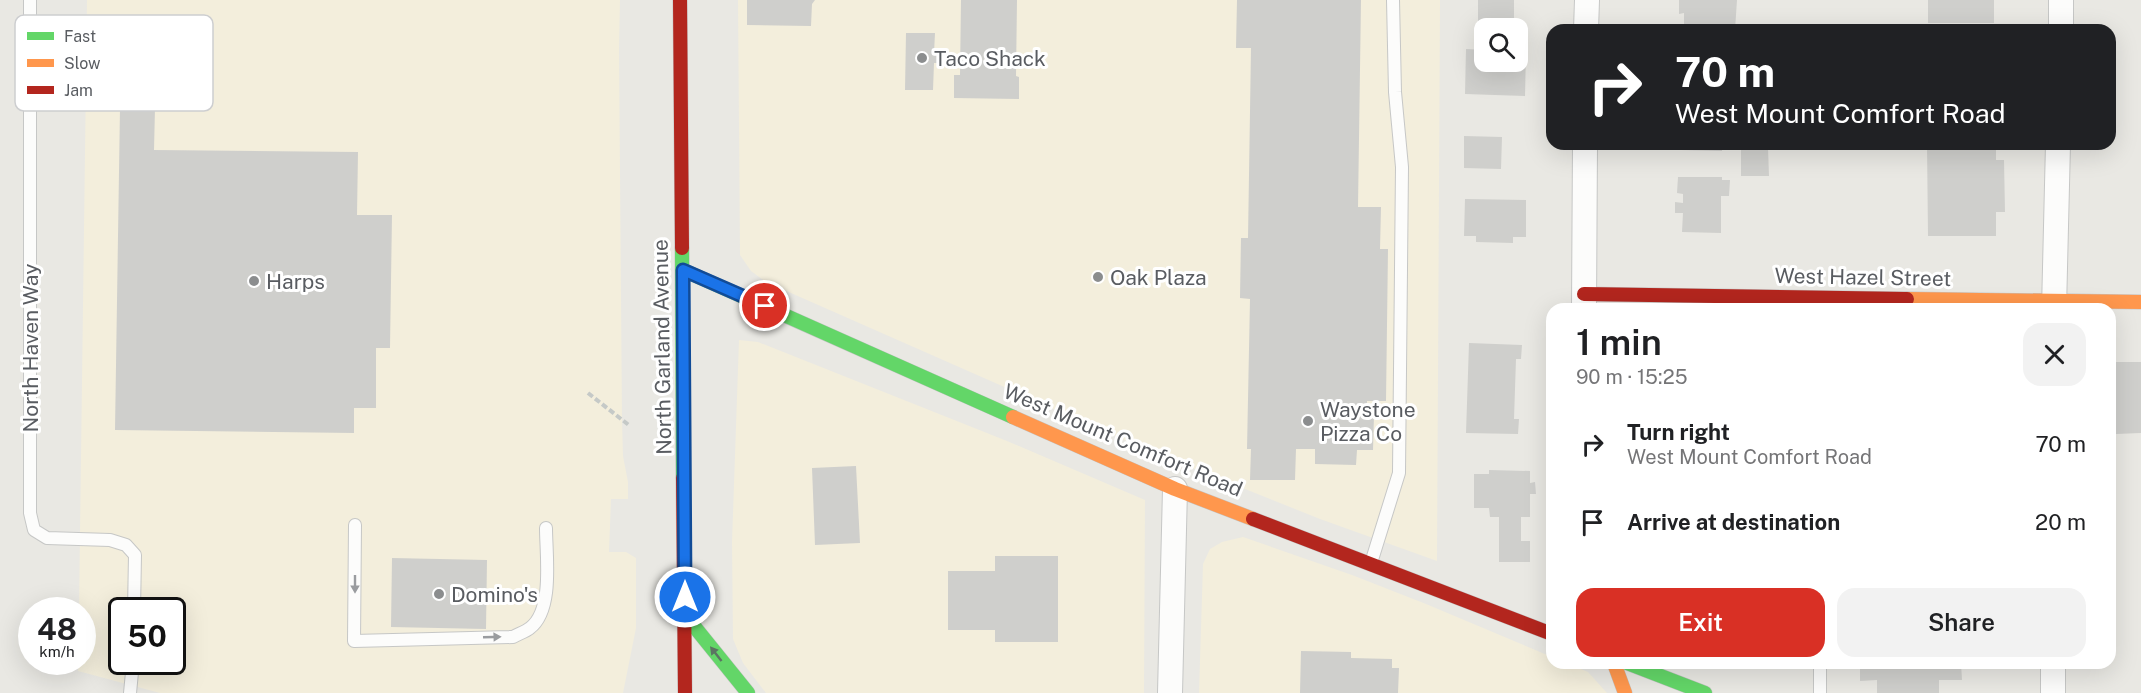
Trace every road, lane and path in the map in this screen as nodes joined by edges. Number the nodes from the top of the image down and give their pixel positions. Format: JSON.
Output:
{"nodes":[{"id":1,"x":680,"y":0,"type":"edge"},
{"id":2,"x":1393,"y":0,"type":"edge"},
{"id":3,"x":1587,"y":0,"type":"edge"},
{"id":4,"x":2061,"y":0,"type":"edge"},
{"id":5,"x":1586,"y":24,"type":"edge"},
{"id":6,"x":2061,"y":24,"type":"edge"},
{"id":7,"x":30,"y":111,"type":"edge"},
{"id":8,"x":1585,"y":150,"type":"edge"},
{"id":9,"x":2058,"y":150,"type":"edge"},
{"id":10,"x":683,"y":270,"type":"junction"},
{"id":11,"x":1584,"y":302,"type":"edge"},
{"id":12,"x":2141,"y":302,"type":"edge"},
{"id":13,"x":1824,"y":303,"type":"edge"},
{"id":14,"x":2054,"y":303,"type":"edge"},
{"id":15,"x":2098,"y":303,"type":"edge"},
{"id":16,"x":588,"y":393,"type":"dead end"},
{"id":17,"x":630,"y":426,"type":"dead end"},
{"id":18,"x":1175,"y":489,"type":"junction"},
{"id":19,"x":355,"y":525,"type":"dead end"},
{"id":20,"x":546,"y":528,"type":"dead end"},
{"id":21,"x":1371,"y":564,"type":"junction"},
{"id":22,"x":134,"y":597,"type":"edge"},
{"id":23,"x":685,"y":615,"type":"junction"},
{"id":24,"x":1546,"y":632,"type":"edge"},
{"id":25,"x":1616,"y":669,"type":"edge"},
{"id":26,"x":1644,"y":669,"type":"edge"},
{"id":27,"x":1820,"y":669,"type":"edge"},
{"id":28,"x":2053,"y":669,"type":"edge"},
{"id":29,"x":132,"y":675,"type":"edge"},
{"id":30,"x":130,"y":693,"type":"edge"},
{"id":31,"x":685,"y":693,"type":"edge"},
{"id":32,"x":748,"y":693,"type":"edge"},
{"id":33,"x":1170,"y":693,"type":"edge"},
{"id":34,"x":1625,"y":693,"type":"edge"},
{"id":35,"x":1706,"y":693,"type":"edge"},
{"id":36,"x":1820,"y":693,"type":"edge"},
{"id":37,"x":2053,"y":693,"type":"edge"}],
"edges":[{"from":1,"to":10,"type":"street","name":"North Garland Avenue"},
{"from":2,"to":21,"type":"lane"},
{"from":3,"to":5,"type":"street"},
{"from":4,"to":6,"type":"street"},
{"from":7,"to":22,"type":"lane","name":"North Haven Way"},
{"from":8,"to":11,"type":"street"},
{"from":9,"to":14,"type":"street"},
{"from":10,"to":18,"type":"street","name":"West Mount Comfort Road"},
{"from":10,"to":23,"type":"street","name":"North Garland Avenue"},
{"from":11,"to":13,"type":"street","name":"West Hazel Street"},
{"from":12,"to":15,"type":"street","name":"West Hazel Street"},
{"from":16,"to":17,"type":"path"},
{"from":18,"to":21,"type":"street","name":"West Mount Comfort Road"},
{"from":18,"to":33,"type":"street"},
{"from":19,"to":20,"type":"lane","one_way":true},
{"from":21,"to":24,"type":"street","name":"West Mount Comfort Road"},
{"from":23,"to":31,"type":"street","name":"North Garland Avenue"},
{"from":32,"to":23,"type":"street","one_way":true},
{"from":25,"to":34,"type":"street"},
{"from":26,"to":35,"type":"street"},
{"from":27,"to":36,"type":"lane"},
{"from":28,"to":37,"type":"street"},
{"from":29,"to":30,"type":"lane"}]}
